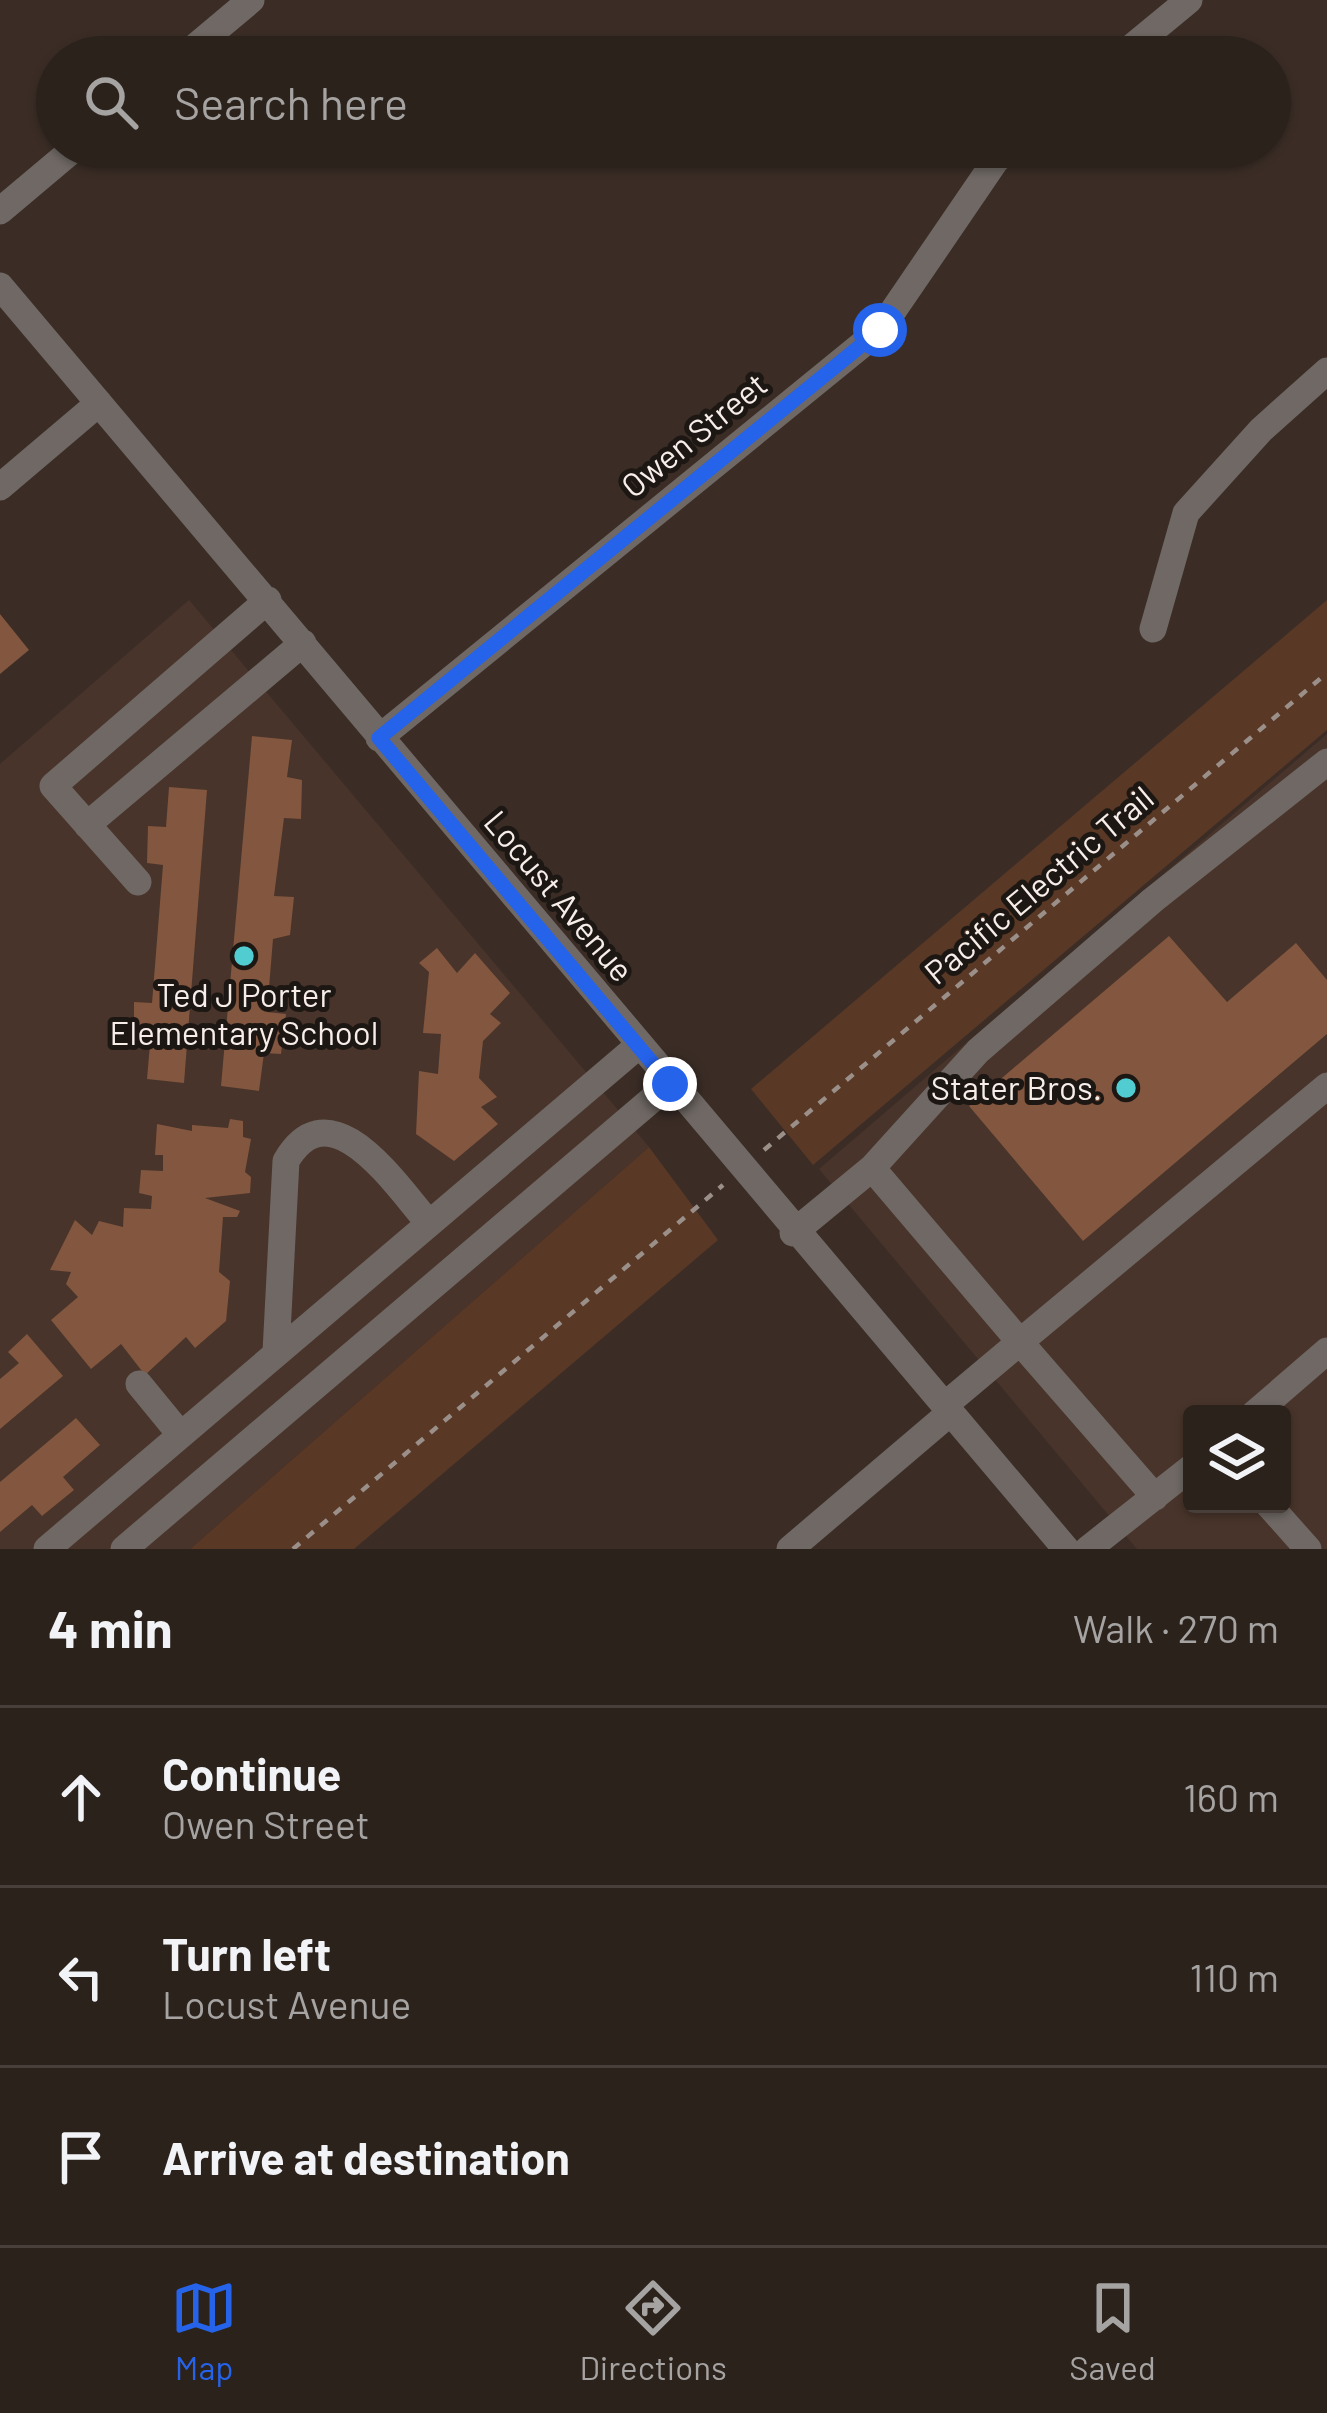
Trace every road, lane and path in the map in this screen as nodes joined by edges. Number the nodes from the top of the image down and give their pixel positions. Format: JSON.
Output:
{"nodes":[{"id":1,"x":251,"y":0,"type":"edge"},
{"id":2,"x":1189,"y":0,"type":"edge"},
{"id":3,"x":208,"y":36,"type":"edge"},
{"id":4,"x":1145,"y":36,"type":"edge"},
{"id":5,"x":51,"y":168,"type":"edge"},
{"id":6,"x":991,"y":168,"type":"edge"},
{"id":7,"x":0,"y":211,"type":"edge"},
{"id":8,"x":0,"y":286,"type":"edge"},
{"id":9,"x":1327,"y":371,"type":"edge"},
{"id":10,"x":99,"y":403,"type":"junction"},
{"id":11,"x":0,"y":487,"type":"edge"},
{"id":12,"x":268,"y":600,"type":"junction"},
{"id":13,"x":1154,"y":628,"type":"dead end"},
{"id":14,"x":303,"y":643,"type":"junction"},
{"id":15,"x":1327,"y":673,"type":"edge"},
{"id":16,"x":379,"y":738,"type":"junction"},
{"id":17,"x":1327,"y":762,"type":"edge"},
{"id":18,"x":87,"y":825,"type":"junction"},
{"id":19,"x":138,"y":882,"type":"dead end"},
{"id":20,"x":638,"y":1046,"type":"junction"},
{"id":21,"x":670,"y":1084,"type":"junction"},
{"id":22,"x":1327,"y":1086,"type":"edge"},
{"id":23,"x":782,"y":1134,"type":"dead end"},
{"id":24,"x":872,"y":1168,"type":"junction"},
{"id":25,"x":701,"y":1203,"type":"dead end"},
{"id":26,"x":429,"y":1222,"type":"junction"},
{"id":27,"x":794,"y":1233,"type":"junction"},
{"id":28,"x":1020,"y":1342,"type":"junction"},
{"id":29,"x":1327,"y":1351,"type":"edge"},
{"id":30,"x":276,"y":1352,"type":"junction"},
{"id":31,"x":139,"y":1384,"type":"dead end"},
{"id":32,"x":1264,"y":1405,"type":"edge"},
{"id":33,"x":948,"y":1409,"type":"junction"},
{"id":34,"x":180,"y":1434,"type":"junction"},
{"id":35,"x":1183,"y":1474,"type":"edge"},
{"id":36,"x":1155,"y":1497,"type":"junction"},
{"id":37,"x":1276,"y":1513,"type":"edge"},
{"id":38,"x":47,"y":1549,"type":"edge"},
{"id":39,"x":124,"y":1549,"type":"edge"},
{"id":40,"x":292,"y":1549,"type":"edge"},
{"id":41,"x":790,"y":1549,"type":"edge"},
{"id":42,"x":1066,"y":1549,"type":"edge"},
{"id":43,"x":1088,"y":1549,"type":"edge"},
{"id":44,"x":1307,"y":1549,"type":"edge"}],
"edges":[{"from":1,"to":3,"type":"street"},
{"from":2,"to":4,"type":"street"},
{"from":5,"to":7,"type":"street"},
{"from":6,"to":16,"type":"street","name":"Owen Street"},
{"from":8,"to":10,"type":"street","name":"Locust Avenue"},
{"from":9,"to":13,"type":"street"},
{"from":10,"to":11,"type":"street"},
{"from":10,"to":12,"type":"street","name":"Locust Avenue"},
{"from":12,"to":14,"type":"street","name":"Locust Avenue"},
{"from":12,"to":18,"type":"street"},
{"from":14,"to":16,"type":"street","name":"Locust Avenue"},
{"from":14,"to":18,"type":"street"},
{"from":15,"to":23,"type":"path","name":"Pacific Electric Trail"},
{"from":16,"to":20,"type":"street","name":"Locust Avenue"},
{"from":17,"to":24,"type":"street"},
{"from":18,"to":19,"type":"street"},
{"from":20,"to":21,"type":"street","name":"Locust Avenue"},
{"from":20,"to":26,"type":"street"},
{"from":21,"to":27,"type":"street","name":"Locust Avenue"},
{"from":21,"to":39,"type":"street"},
{"from":22,"to":28,"type":"street"},
{"from":24,"to":27,"type":"street"},
{"from":24,"to":28,"type":"street"},
{"from":25,"to":40,"type":"path"},
{"from":26,"to":30,"type":"street"},
{"from":26,"to":30,"type":"street"},
{"from":27,"to":33,"type":"street","name":"Locust Avenue"},
{"from":28,"to":33,"type":"street"},
{"from":28,"to":36,"type":"street"},
{"from":29,"to":32,"type":"street"},
{"from":30,"to":34,"type":"street"},
{"from":31,"to":34,"type":"street"},
{"from":33,"to":41,"type":"street"},
{"from":33,"to":42,"type":"street","name":"Locust Avenue"},
{"from":34,"to":38,"type":"street"},
{"from":35,"to":36,"type":"street"},
{"from":36,"to":43,"type":"street"},
{"from":37,"to":44,"type":"street"}]}
